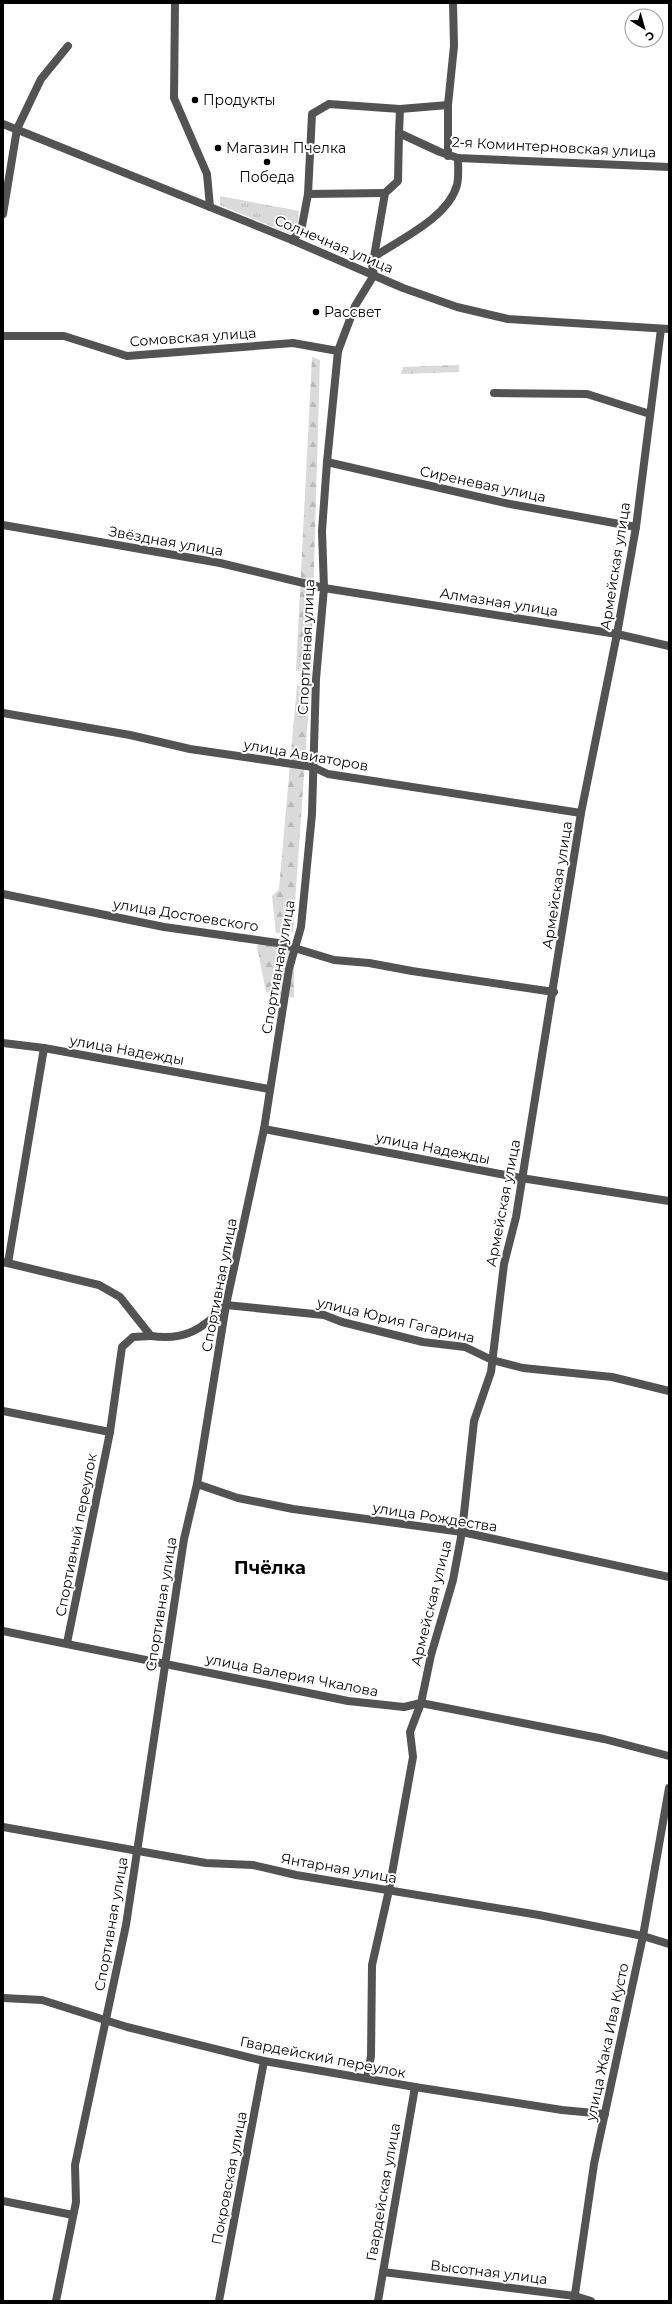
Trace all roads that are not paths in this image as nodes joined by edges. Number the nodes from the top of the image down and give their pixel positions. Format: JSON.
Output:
{"nodes":[{"id":1,"x":175,"y":3,"type":"edge"},
{"id":2,"x":453,"y":3,"type":"edge"},
{"id":3,"x":68,"y":46,"type":"dead end"},
{"id":4,"x":448,"y":105,"type":"junction"},
{"id":5,"x":400,"y":109,"type":"junction"},
{"id":6,"x":3,"y":124,"type":"edge"},
{"id":7,"x":17,"y":129,"type":"junction"},
{"id":8,"x":399,"y":133,"type":"junction"},
{"id":9,"x":448,"y":156,"type":"junction"},
{"id":10,"x":458,"y":158,"type":"junction"},
{"id":11,"x":669,"y":167,"type":"edge"},
{"id":12,"x":385,"y":193,"type":"junction"},
{"id":13,"x":308,"y":194,"type":"junction"},
{"id":14,"x":210,"y":207,"type":"junction"},
{"id":15,"x":3,"y":214,"type":"edge"},
{"id":16,"x":292,"y":240,"type":"junction"},
{"id":17,"x":374,"y":257,"type":"junction"},
{"id":18,"x":374,"y":275,"type":"junction"},
{"id":19,"x":665,"y":329,"type":"edge"},
{"id":20,"x":3,"y":336,"type":"edge"},
{"id":21,"x":338,"y":351,"type":"junction"},
{"id":22,"x":494,"y":392,"type":"dead end"},
{"id":23,"x":650,"y":414,"type":"junction"},
{"id":24,"x":326,"y":462,"type":"junction"},
{"id":25,"x":3,"y":525,"type":"edge"},
{"id":26,"x":636,"y":527,"type":"junction"},
{"id":27,"x":324,"y":588,"type":"junction"},
{"id":28,"x":617,"y":634,"type":"junction"},
{"id":29,"x":669,"y":646,"type":"edge"},
{"id":30,"x":3,"y":713,"type":"edge"},
{"id":31,"x":313,"y":767,"type":"junction"},
{"id":32,"x":581,"y":813,"type":"junction"},
{"id":33,"x":3,"y":894,"type":"edge"},
{"id":34,"x":297,"y":948,"type":"junction"},
{"id":35,"x":554,"y":992,"type":"junction"},
{"id":36,"x":3,"y":1043,"type":"edge"},
{"id":37,"x":44,"y":1048,"type":"junction"},
{"id":38,"x":270,"y":1089,"type":"junction"},
{"id":39,"x":264,"y":1129,"type":"junction"},
{"id":40,"x":521,"y":1178,"type":"junction"},
{"id":41,"x":669,"y":1201,"type":"edge"},
{"id":42,"x":6,"y":1263,"type":"edge"},
{"id":43,"x":226,"y":1305,"type":"junction"},
{"id":44,"x":151,"y":1336,"type":"junction"},
{"id":45,"x":492,"y":1360,"type":"junction"},
{"id":46,"x":669,"y":1391,"type":"edge"},
{"id":47,"x":3,"y":1411,"type":"edge"},
{"id":48,"x":110,"y":1432,"type":"junction"},
{"id":49,"x":197,"y":1484,"type":"junction"},
{"id":50,"x":462,"y":1532,"type":"junction"},
{"id":51,"x":669,"y":1577,"type":"edge"},
{"id":52,"x":3,"y":1631,"type":"edge"},
{"id":53,"x":67,"y":1643,"type":"junction"},
{"id":54,"x":164,"y":1664,"type":"junction"},
{"id":55,"x":421,"y":1703,"type":"junction"},
{"id":56,"x":669,"y":1756,"type":"edge"},
{"id":57,"x":669,"y":1788,"type":"edge"},
{"id":58,"x":3,"y":1828,"type":"edge"},
{"id":59,"x":137,"y":1851,"type":"junction"},
{"id":60,"x":389,"y":1890,"type":"junction"},
{"id":61,"x":643,"y":1936,"type":"junction"},
{"id":62,"x":669,"y":1944,"type":"edge"},
{"id":63,"x":3,"y":1998,"type":"edge"},
{"id":64,"x":106,"y":2020,"type":"junction"},
{"id":65,"x":264,"y":2061,"type":"junction"},
{"id":66,"x":367,"y":2078,"type":"junction"},
{"id":67,"x":415,"y":2088,"type":"junction"},
{"id":68,"x":605,"y":2114,"type":"junction"},
{"id":69,"x":3,"y":2201,"type":"edge"},
{"id":70,"x":73,"y":2214,"type":"junction"},
{"id":71,"x":383,"y":2272,"type":"junction"},
{"id":72,"x":575,"y":2298,"type":"edge"},
{"id":73,"x":56,"y":2301,"type":"edge"},
{"id":74,"x":219,"y":2301,"type":"edge"},
{"id":75,"x":378,"y":2301,"type":"edge"},
{"id":76,"x":591,"y":2301,"type":"edge"}],
"edges":[{"from":1,"to":14,"type":"street"},
{"from":2,"to":4,"type":"street"},
{"from":3,"to":7,"type":"street"},
{"from":4,"to":5,"type":"street"},
{"from":4,"to":9,"type":"street"},
{"from":5,"to":8,"type":"street"},
{"from":5,"to":13,"type":"street"},
{"from":6,"to":7,"type":"street","name":"Солнечная улица"},
{"from":7,"to":14,"type":"street","name":"Солнечная улица"},
{"from":7,"to":15,"type":"street"},
{"from":8,"to":9,"type":"street","name":"2-я Коминтерновская улица"},
{"from":8,"to":12,"type":"street"},
{"from":9,"to":10,"type":"street","name":"2-я Коминтерновская улица"},
{"from":10,"to":11,"type":"street","name":"2-я Коминтерновская улица"},
{"from":10,"to":17,"type":"street"},
{"from":12,"to":13,"type":"street"},
{"from":12,"to":17,"type":"street"},
{"from":13,"to":16,"type":"street"},
{"from":14,"to":16,"type":"street","name":"Солнечная улица"},
{"from":16,"to":18,"type":"street","name":"Солнечная улица"},
{"from":17,"to":18,"type":"street"},
{"from":18,"to":19,"type":"street","name":"Солнечная улица"},
{"from":18,"to":21,"type":"street","name":"Спортивная улица"},
{"from":19,"to":23,"type":"street","name":"Армейская улица"},
{"from":20,"to":21,"type":"street","name":"Сомовская улица"},
{"from":21,"to":24,"type":"street","name":"Спортивная улица"},
{"from":22,"to":23,"type":"street"},
{"from":23,"to":26,"type":"street","name":"Армейская улица"},
{"from":24,"to":26,"type":"street","name":"Сиреневая улица"},
{"from":24,"to":27,"type":"street","name":"Спортивная улица"},
{"from":25,"to":27,"type":"street","name":"Звёздная улица"},
{"from":26,"to":28,"type":"street","name":"Армейская улица"},
{"from":27,"to":28,"type":"street","name":"Алмазная улица"},
{"from":27,"to":31,"type":"street","name":"Спортивная улица"},
{"from":28,"to":29,"type":"street","name":"Алмазная улица"},
{"from":28,"to":32,"type":"street","name":"Армейская улица"},
{"from":30,"to":31,"type":"street","name":"улица Авиаторов"},
{"from":31,"to":32,"type":"street","name":"улица Авиаторов"},
{"from":31,"to":34,"type":"street","name":"Спортивная улица"},
{"from":32,"to":35,"type":"street","name":"Армейская улица"},
{"from":33,"to":34,"type":"street","name":"улица Достоевского"},
{"from":34,"to":35,"type":"street","name":"улица Достоевского"},
{"from":34,"to":38,"type":"street","name":"Спортивная улица"},
{"from":35,"to":40,"type":"street","name":"Армейская улица"},
{"from":36,"to":37,"type":"street","name":"улица Надежды"},
{"from":37,"to":38,"type":"street","name":"улица Надежды"},
{"from":37,"to":42,"type":"street"},
{"from":38,"to":39,"type":"street","name":"Спортивная улица"},
{"from":39,"to":40,"type":"street","name":"улица Надежды"},
{"from":39,"to":43,"type":"street","name":"Спортивная улица"},
{"from":40,"to":41,"type":"street","name":"улица Надежды"},
{"from":40,"to":45,"type":"street","name":"Армейская улица"},
{"from":42,"to":44,"type":"street"},
{"from":43,"to":44,"type":"street"},
{"from":43,"to":45,"type":"street","name":"улица Юрия Гагарина"},
{"from":43,"to":49,"type":"street","name":"Спортивная улица"},
{"from":44,"to":48,"type":"street","name":"Спортивный переулок"},
{"from":45,"to":46,"type":"street","name":"улица Юрия Гагарина"},
{"from":45,"to":50,"type":"street","name":"Армейская улица"},
{"from":47,"to":48,"type":"street"},
{"from":48,"to":53,"type":"street","name":"Спортивный переулок"},
{"from":49,"to":50,"type":"street","name":"улица Рождества"},
{"from":49,"to":54,"type":"street","name":"Спортивная улица"},
{"from":50,"to":51,"type":"street","name":"улица Рождества"},
{"from":50,"to":55,"type":"street","name":"Армейская улица"},
{"from":52,"to":53,"type":"street","name":"улица Валерия Чкалова"},
{"from":53,"to":54,"type":"street","name":"улица Валерия Чкалова"},
{"from":54,"to":55,"type":"street","name":"улица Валерия Чкалова"},
{"from":54,"to":59,"type":"street","name":"Спортивная улица"},
{"from":55,"to":56,"type":"street","name":"улица Валерия Чкалова"},
{"from":55,"to":60,"type":"street","name":"Армейская улица"},
{"from":57,"to":61,"type":"street","name":"улица Жака Ива Кусто"},
{"from":58,"to":59,"type":"street","name":"Янтарная улица"},
{"from":59,"to":60,"type":"street","name":"Янтарная улица"},
{"from":59,"to":64,"type":"street","name":"Спортивная улица"},
{"from":60,"to":61,"type":"street","name":"Янтарная улица"},
{"from":60,"to":66,"type":"street","name":"Армейская улица"},
{"from":61,"to":62,"type":"street","name":"Янтарная улица"},
{"from":61,"to":68,"type":"street","name":"улица Жака Ива Кусто"},
{"from":63,"to":64,"type":"street","name":"Гвардейский переулок"},
{"from":64,"to":65,"type":"street","name":"Гвардейский переулок"},
{"from":64,"to":70,"type":"street","name":"Спортивная улица"},
{"from":65,"to":66,"type":"street","name":"Гвардейский переулок"},
{"from":65,"to":74,"type":"street","name":"Покровская улица"},
{"from":66,"to":67,"type":"street","name":"Гвардейский переулок"},
{"from":67,"to":68,"type":"street","name":"Гвардейский переулок"},
{"from":67,"to":71,"type":"street","name":"Гвардейская улица"},
{"from":68,"to":72,"type":"street","name":"улица Жака Ива Кусто"},
{"from":69,"to":70,"type":"street"},
{"from":70,"to":73,"type":"street","name":"Спортивная улица"},
{"from":71,"to":72,"type":"street","name":"Высотная улица"},
{"from":71,"to":75,"type":"street","name":"Гвардейская улица"},
{"from":72,"to":76,"type":"street","name":"Высотная улица"}]}
